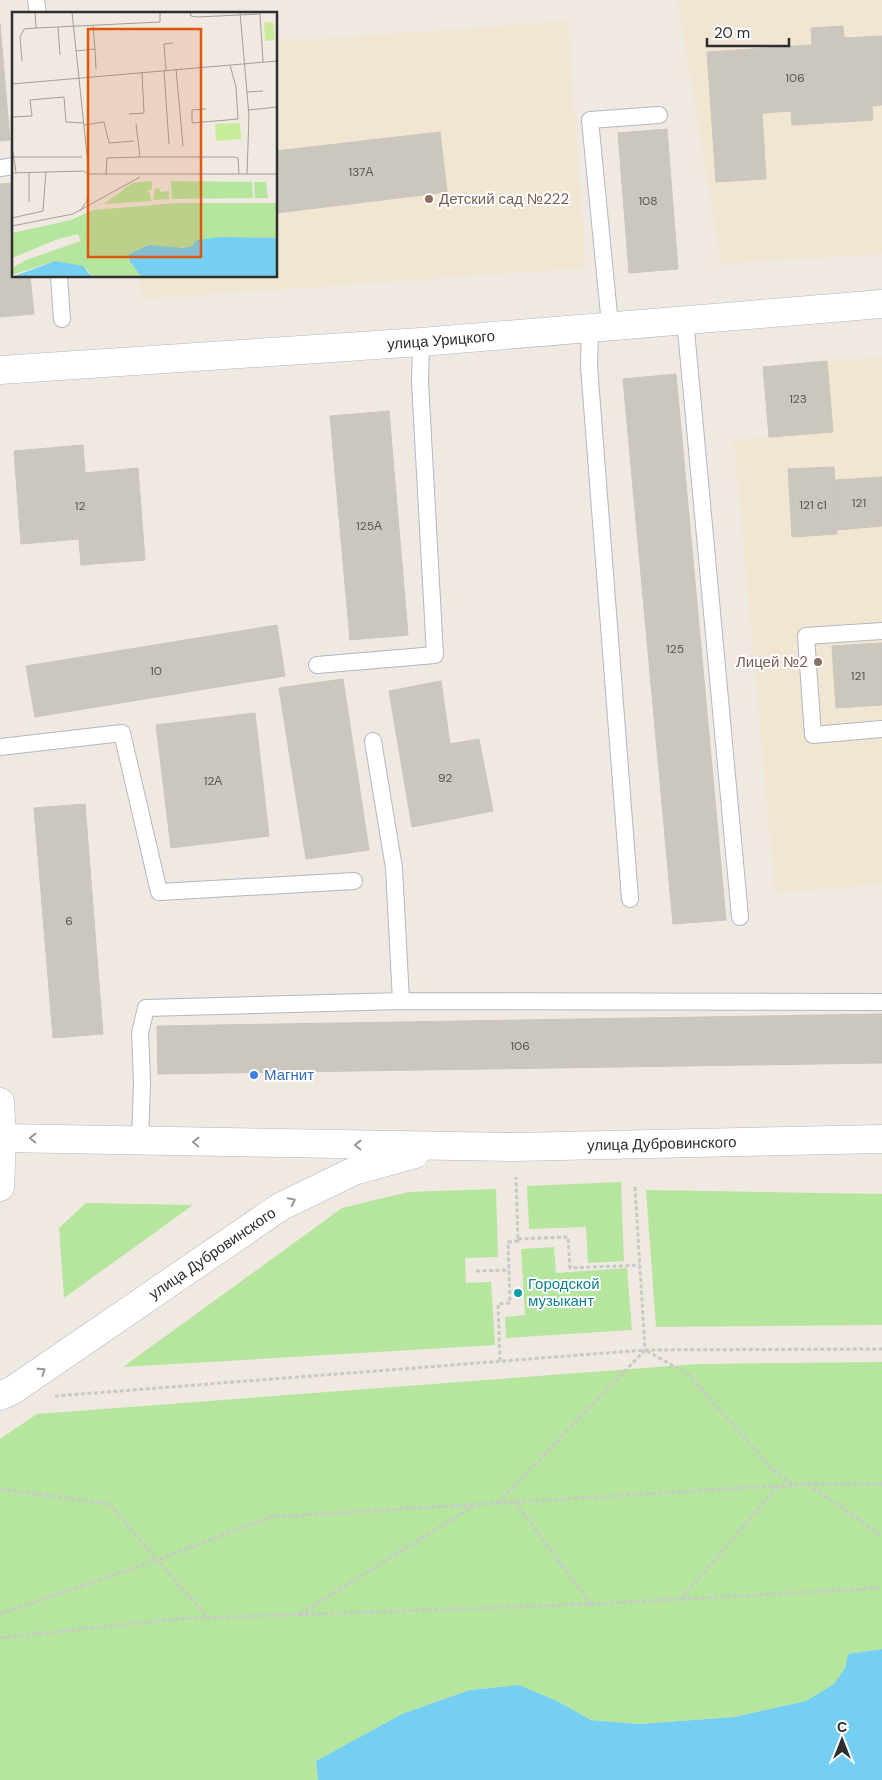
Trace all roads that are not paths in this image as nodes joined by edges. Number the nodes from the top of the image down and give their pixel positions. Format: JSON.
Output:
{"nodes":[{"id":1,"x":660,"y":115,"type":"dead end"},
{"id":2,"x":60,"y":278,"type":"edge"},
{"id":3,"x":882,"y":304,"type":"edge"},
{"id":4,"x":62,"y":319,"type":"dead end"},
{"id":5,"x":684,"y":319,"type":"junction"},
{"id":6,"x":600,"y":326,"type":"junction"},
{"id":7,"x":421,"y":342,"type":"junction"},
{"id":8,"x":0,"y":370,"type":"edge"},
{"id":9,"x":882,"y":631,"type":"edge"},
{"id":10,"x":317,"y":665,"type":"dead end"},
{"id":11,"x":882,"y":729,"type":"edge"},
{"id":12,"x":373,"y":741,"type":"dead end"},
{"id":13,"x":0,"y":747,"type":"edge"},
{"id":14,"x":354,"y":880,"type":"dead end"},
{"id":15,"x":630,"y":899,"type":"dead end"},
{"id":16,"x":740,"y":917,"type":"dead end"},
{"id":17,"x":402,"y":1001,"type":"junction"},
{"id":18,"x":882,"y":1002,"type":"edge"},
{"id":19,"x":0,"y":1102,"type":"edge"},
{"id":20,"x":1,"y":1137,"type":"edge"},
{"id":21,"x":882,"y":1139,"type":"edge"},
{"id":22,"x":140,"y":1140,"type":"junction"},
{"id":23,"x":442,"y":1146,"type":"junction"},
{"id":24,"x":0,"y":1187,"type":"edge"},
{"id":25,"x":0,"y":1396,"type":"edge"}],
"edges":[{"from":1,"to":6,"type":"lane"},
{"from":2,"to":4,"type":"lane"},
{"from":3,"to":5,"type":"main road","name":"улица Урицкого"},
{"from":5,"to":6,"type":"main road","name":"улица Урицкого"},
{"from":5,"to":16,"type":"lane"},
{"from":6,"to":7,"type":"main road","name":"улица Урицкого"},
{"from":6,"to":15,"type":"lane"},
{"from":7,"to":8,"type":"main road","name":"улица Урицкого"},
{"from":7,"to":10,"type":"lane"},
{"from":9,"to":11,"type":"lane"},
{"from":12,"to":17,"type":"lane"},
{"from":13,"to":14,"type":"lane"},
{"from":17,"to":18,"type":"lane"},
{"from":17,"to":22,"type":"lane"},
{"from":19,"to":20,"type":"main road"},
{"from":22,"to":20,"type":"main road","name":"улица Дубровинского","one_way":true},
{"from":20,"to":24,"type":"main road"},
{"from":21,"to":23,"type":"main road","name":"улица Дубровинского"},
{"from":23,"to":22,"type":"main road","name":"улица Дубровинского","one_way":true},
{"from":25,"to":23,"type":"main road","name":"улица Дубровинского","one_way":true}]}
